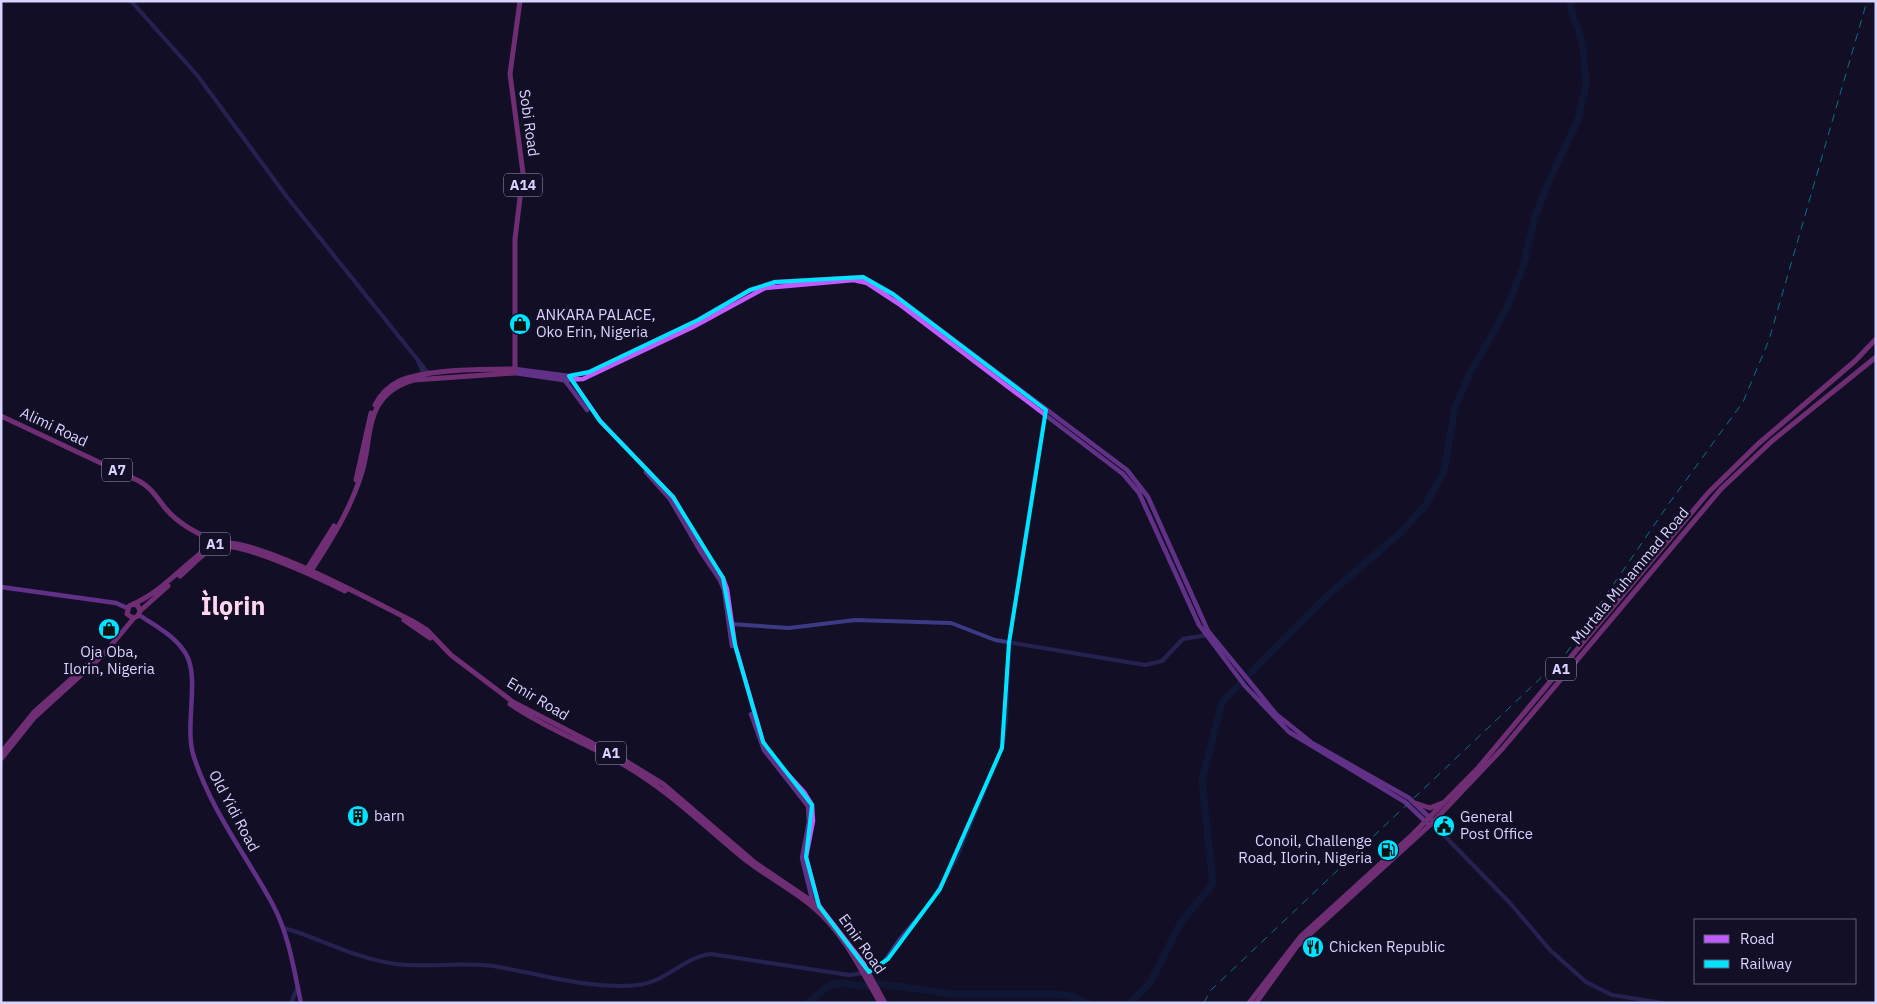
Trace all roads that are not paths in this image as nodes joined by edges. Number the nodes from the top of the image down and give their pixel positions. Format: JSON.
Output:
{"nodes":[{"id":1,"x":131,"y":1,"type":"edge"},
{"id":2,"x":520,"y":1,"type":"edge"},
{"id":3,"x":1876,"y":339,"type":"edge"},
{"id":4,"x":1876,"y":357,"type":"edge"},
{"id":5,"x":515,"y":371,"type":"junction"},
{"id":6,"x":428,"y":376,"type":"junction"},
{"id":7,"x":562,"y":377,"type":"junction"},
{"id":8,"x":570,"y":378,"type":"junction"},
{"id":9,"x":1045,"y":413,"type":"junction"},
{"id":10,"x":1,"y":418,"type":"edge"},
{"id":11,"x":219,"y":542,"type":"junction"},
{"id":12,"x":210,"y":546,"type":"junction"},
{"id":13,"x":308,"y":572,"type":"junction"},
{"id":14,"x":165,"y":586,"type":"junction"},
{"id":15,"x":1,"y":587,"type":"edge"},
{"id":16,"x":133,"y":604,"type":"junction"},
{"id":17,"x":127,"y":610,"type":"junction"},
{"id":18,"x":138,"y":614,"type":"junction"},
{"id":19,"x":730,"y":624,"type":"junction"},
{"id":20,"x":1205,"y":635,"type":"junction"},
{"id":21,"x":1212,"y":635,"type":"junction"},
{"id":22,"x":1010,"y":642,"type":"junction"},
{"id":23,"x":1240,"y":673,"type":"junction"},
{"id":24,"x":1246,"y":684,"type":"junction"},
{"id":25,"x":16,"y":736,"type":"junction"},
{"id":26,"x":1,"y":753,"type":"edge"},
{"id":27,"x":1,"y":759,"type":"edge"},
{"id":28,"x":1448,"y":799,"type":"junction"},
{"id":29,"x":1414,"y":803,"type":"junction"},
{"id":30,"x":1430,"y":822,"type":"junction"},
{"id":31,"x":813,"y":904,"type":"junction"},
{"id":32,"x":818,"y":908,"type":"junction"},
{"id":33,"x":284,"y":928,"type":"junction"},
{"id":34,"x":867,"y":972,"type":"junction"},
{"id":35,"x":298,"y":986,"type":"junction"},
{"id":36,"x":877,"y":992,"type":"junction"},
{"id":37,"x":291,"y":1003,"type":"edge"},
{"id":38,"x":301,"y":1003,"type":"edge"},
{"id":39,"x":880,"y":1003,"type":"edge"},
{"id":40,"x":885,"y":1003,"type":"edge"},
{"id":41,"x":1253,"y":1003,"type":"edge"},
{"id":42,"x":1663,"y":1003,"type":"edge"}],
"edges":[{"from":1,"to":6,"type":"street"},
{"from":2,"to":5,"type":"highway","name":"Sobi Road","number":"A14"},
{"from":3,"to":28,"type":"highway","name":"Murtala Muhammad Road","number":"A1"},
{"from":4,"to":30,"type":"highway","name":"Murtala Muhammad Road","number":"A1"},
{"from":5,"to":6,"type":"highway"},
{"from":5,"to":7,"type":"main road"},
{"from":6,"to":13,"type":"highway"},
{"from":7,"to":8,"type":"main road"},
{"from":7,"to":19,"type":"main road"},
{"from":8,"to":9,"type":"main road"},
{"from":8,"to":19,"type":"main road"},
{"from":9,"to":20,"type":"main road"},
{"from":9,"to":21,"type":"main road"},
{"from":9,"to":22,"type":"street"},
{"from":10,"to":11,"type":"highway","name":"Alimi Road","number":"A7"},
{"from":10,"to":12,"type":"highway","number":"A7"},
{"from":11,"to":12,"type":"highway","name":"Emir Road","number":"A1"},
{"from":11,"to":13,"type":"highway","name":"Emir Road","number":"A1"},
{"from":12,"to":14,"type":"highway","name":"Emir Road","number":"A1"},
{"from":13,"to":14,"type":"highway","name":"Emir Road","number":"A1"},
{"from":13,"to":31,"type":"highway","name":"Emir Road","number":"A1"},
{"from":14,"to":16,"type":"highway","name":"Emir Road","number":"A1"},
{"from":14,"to":18,"type":"highway","name":"Emir Road","number":"A1"},
{"from":15,"to":17,"type":"main road"},
{"from":16,"to":17,"type":"highway","name":"Emir Road"},
{"from":16,"to":18,"type":"highway"},
{"from":17,"to":18,"type":"highway"},
{"from":17,"to":25,"type":"highway","number":"A1"},
{"from":18,"to":25,"type":"highway","number":"A1"},
{"from":18,"to":33,"type":"main road","name":"Old Yidi Road"},
{"from":19,"to":22,"type":"street"},
{"from":19,"to":31,"type":"main road"},
{"from":19,"to":32,"type":"main road"},
{"from":20,"to":21,"type":"street"},
{"from":20,"to":22,"type":"street"},
{"from":20,"to":23,"type":"main road"},
{"from":21,"to":23,"type":"main road"},
{"from":22,"to":34,"type":"street"},
{"from":23,"to":24,"type":"main road"},
{"from":24,"to":29,"type":"main road"},
{"from":24,"to":30,"type":"main road"},
{"from":25,"to":26,"type":"highway","number":"A1"},
{"from":25,"to":27,"type":"highway","number":"A1"},
{"from":28,"to":29,"type":"highway"},
{"from":28,"to":30,"type":"highway","name":"Murtala Muhammad Road","number":"A1"},
{"from":29,"to":30,"type":"main road"},
{"from":30,"to":41,"type":"highway","name":"Murtala Muhammad Road","number":"A1"},
{"from":30,"to":42,"type":"street"},
{"from":31,"to":32,"type":"highway","name":"Emir Road","number":"A1"},
{"from":32,"to":34,"type":"highway","name":"Emir Road","number":"A1"},
{"from":33,"to":34,"type":"street"},
{"from":33,"to":35,"type":"main road","name":"Old Yidi Road"},
{"from":34,"to":36,"type":"highway","name":"Emir Road","number":"A1"},
{"from":35,"to":37,"type":"street"},
{"from":35,"to":38,"type":"main road","name":"Old Yidi Road"},
{"from":36,"to":39,"type":"highway","name":"Emir Road","number":"A1"},
{"from":36,"to":40,"type":"highway","name":"Emir Road","number":"A1"}]}
